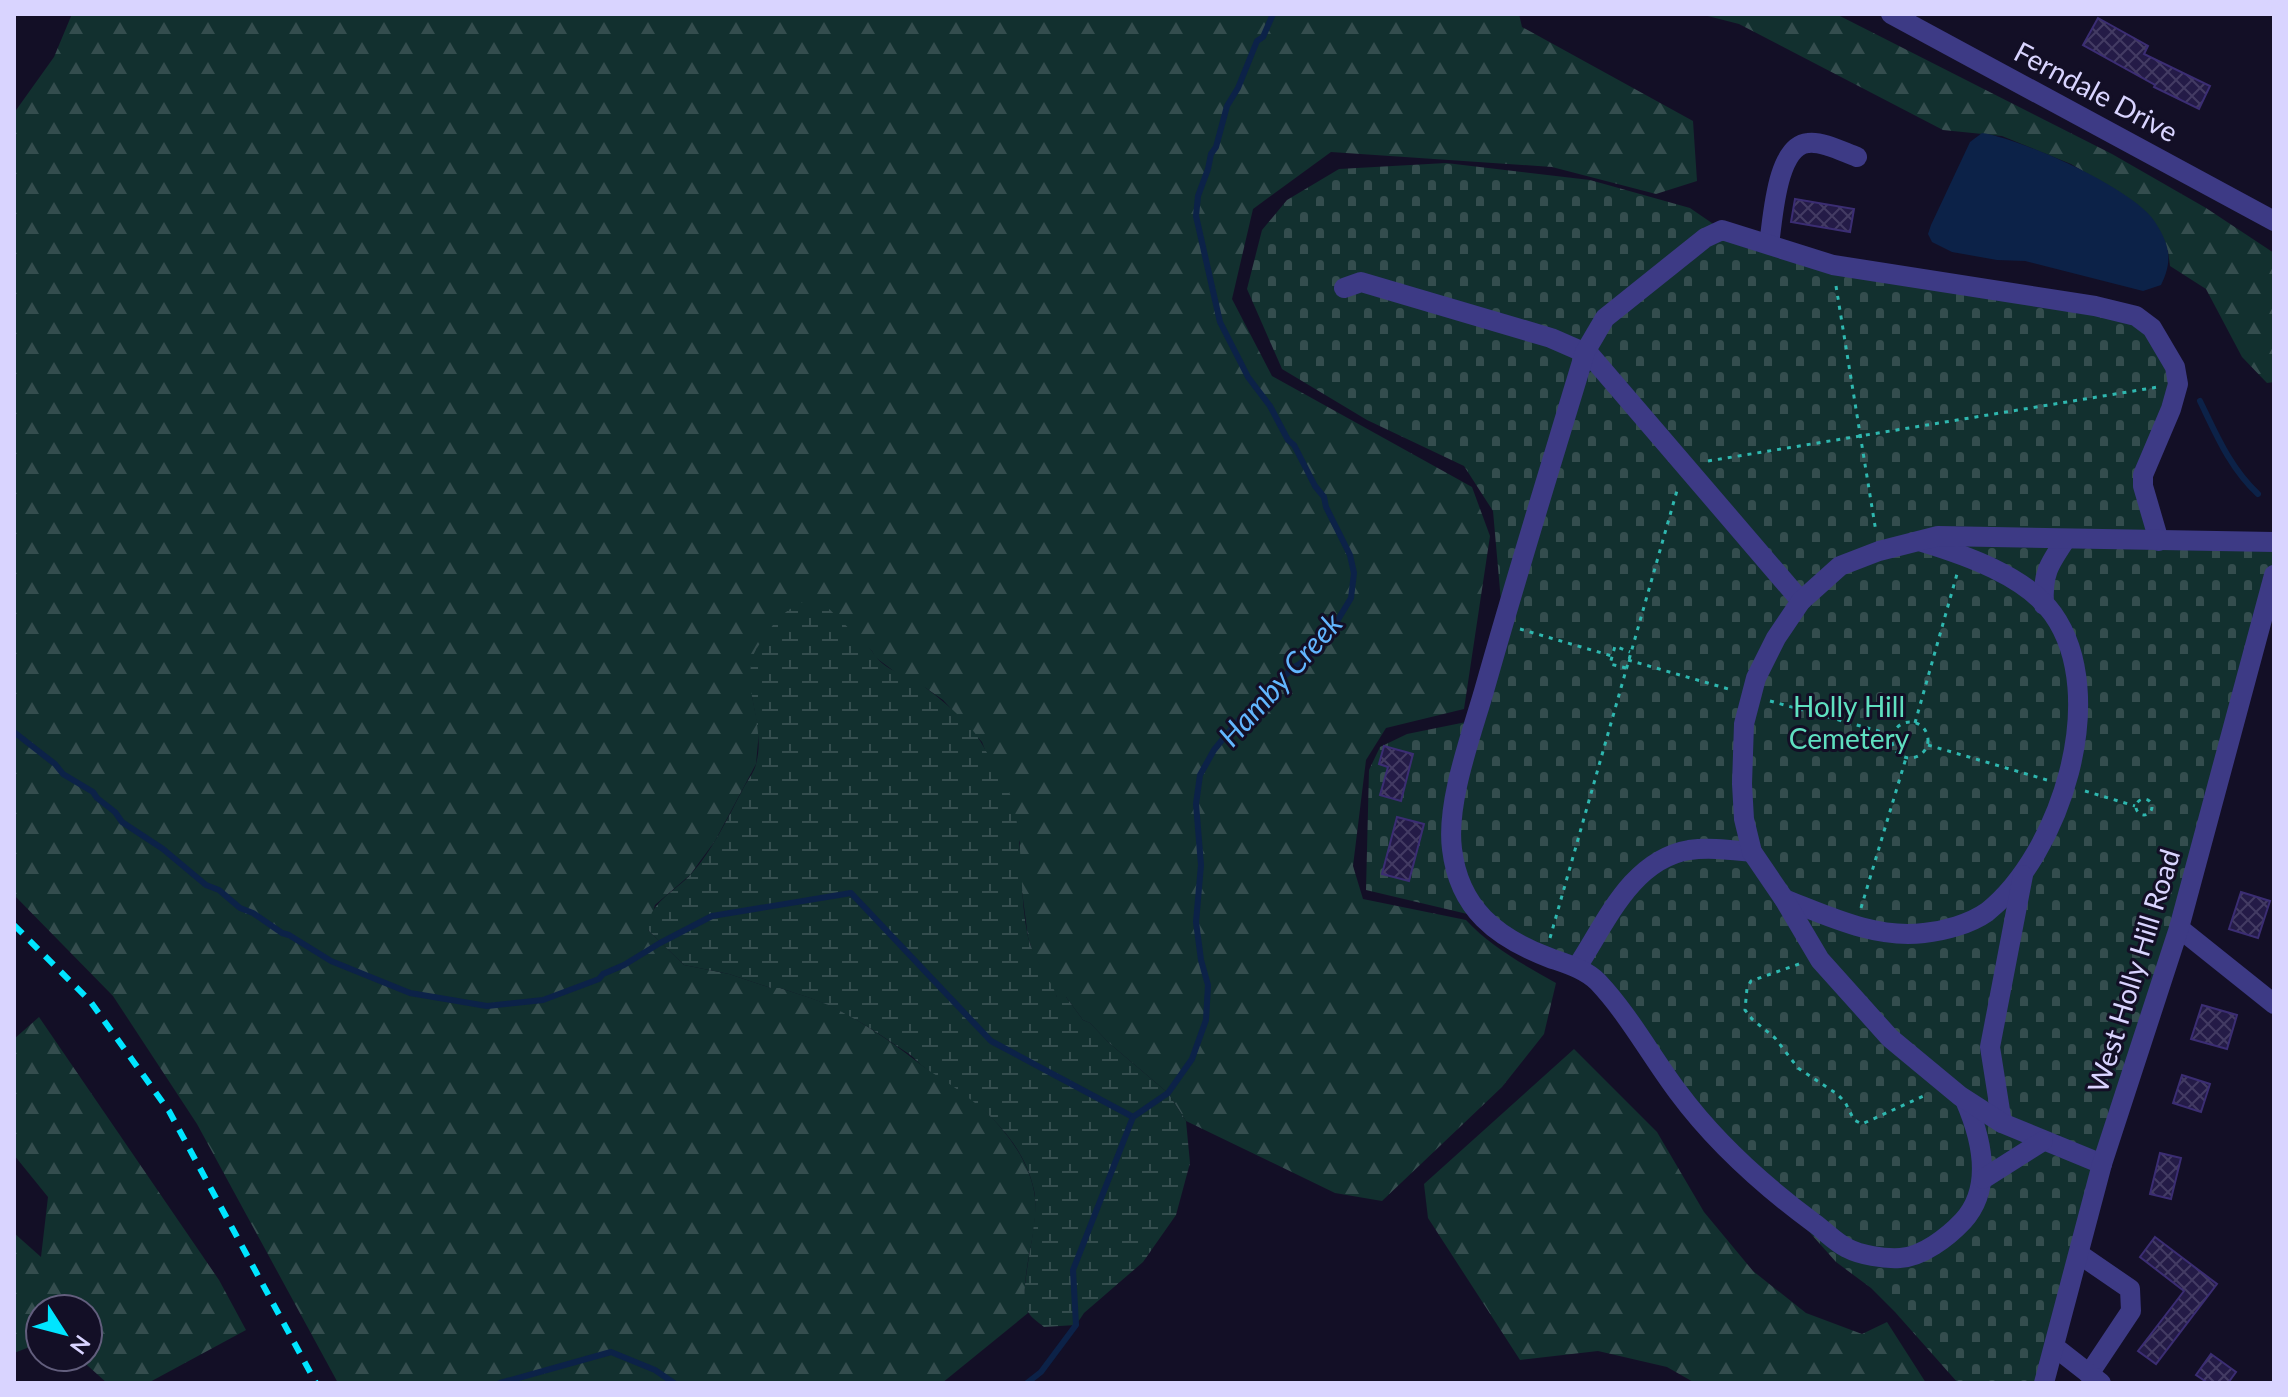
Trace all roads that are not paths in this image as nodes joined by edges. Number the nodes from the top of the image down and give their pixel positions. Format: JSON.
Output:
{"nodes":[{"id":1,"x":1891,"y":14,"type":"edge"},
{"id":2,"x":1857,"y":157,"type":"dead end"},
{"id":3,"x":2274,"y":221,"type":"edge"},
{"id":4,"x":1769,"y":244,"type":"junction"},
{"id":5,"x":1344,"y":288,"type":"dead end"},
{"id":6,"x":1585,"y":352,"type":"junction"},
{"id":7,"x":2066,"y":539,"type":"junction"},
{"id":8,"x":1918,"y":541,"type":"junction"},
{"id":9,"x":2159,"y":541,"type":"junction"},
{"id":10,"x":2274,"y":542,"type":"edge"},
{"id":11,"x":2274,"y":575,"type":"edge"},
{"id":12,"x":1801,"y":601,"type":"junction"},
{"id":13,"x":2044,"y":605,"type":"junction"},
{"id":14,"x":2268,"y":625,"type":"edge"},
{"id":15,"x":1752,"y":852,"type":"junction"},
{"id":16,"x":2024,"y":872,"type":"junction"},
{"id":17,"x":1784,"y":899,"type":"junction"},
{"id":18,"x":2179,"y":928,"type":"junction"},
{"id":19,"x":1577,"y":967,"type":"junction"},
{"id":20,"x":2274,"y":1004,"type":"edge"},
{"id":21,"x":1965,"y":1100,"type":"junction"},
{"id":22,"x":2002,"y":1123,"type":"junction"},
{"id":23,"x":2043,"y":1141,"type":"junction"},
{"id":24,"x":2102,"y":1164,"type":"junction"},
{"id":25,"x":1983,"y":1179,"type":"junction"},
{"id":26,"x":2079,"y":1254,"type":"junction"},
{"id":27,"x":2055,"y":1347,"type":"junction"},
{"id":28,"x":2095,"y":1379,"type":"edge"},
{"id":29,"x":2044,"y":1383,"type":"edge"}],
"edges":[{"from":1,"to":3,"type":"street","name":"Ferndale Drive"},
{"from":2,"to":4,"type":"street"},
{"from":4,"to":6,"type":"street"},
{"from":4,"to":9,"type":"street"},
{"from":5,"to":6,"type":"street"},
{"from":6,"to":12,"type":"street"},
{"from":6,"to":19,"type":"street"},
{"from":7,"to":8,"type":"street"},
{"from":7,"to":9,"type":"street"},
{"from":7,"to":13,"type":"street"},
{"from":8,"to":12,"type":"street"},
{"from":8,"to":13,"type":"street"},
{"from":9,"to":10,"type":"street"},
{"from":11,"to":14,"type":"street","name":"West Holly Hill Road"},
{"from":12,"to":15,"type":"street"},
{"from":13,"to":16,"type":"street"},
{"from":14,"to":18,"type":"street","name":"West Holly Hill Road"},
{"from":15,"to":17,"type":"street"},
{"from":15,"to":19,"type":"street"},
{"from":16,"to":17,"type":"street"},
{"from":16,"to":22,"type":"street"},
{"from":17,"to":21,"type":"street"},
{"from":18,"to":20,"type":"street"},
{"from":18,"to":24,"type":"street","name":"West Holly Hill Road"},
{"from":19,"to":25,"type":"street"},
{"from":21,"to":22,"type":"street"},
{"from":21,"to":25,"type":"street"},
{"from":22,"to":23,"type":"street"},
{"from":23,"to":24,"type":"street"},
{"from":23,"to":25,"type":"street"},
{"from":24,"to":26,"type":"street","name":"West Holly Hill Road"},
{"from":26,"to":27,"type":"street","name":"West Holly Hill Road"},
{"from":26,"to":28,"type":"street"},
{"from":27,"to":28,"type":"street"},
{"from":27,"to":29,"type":"street","name":"West Holly Hill Road"}]}
